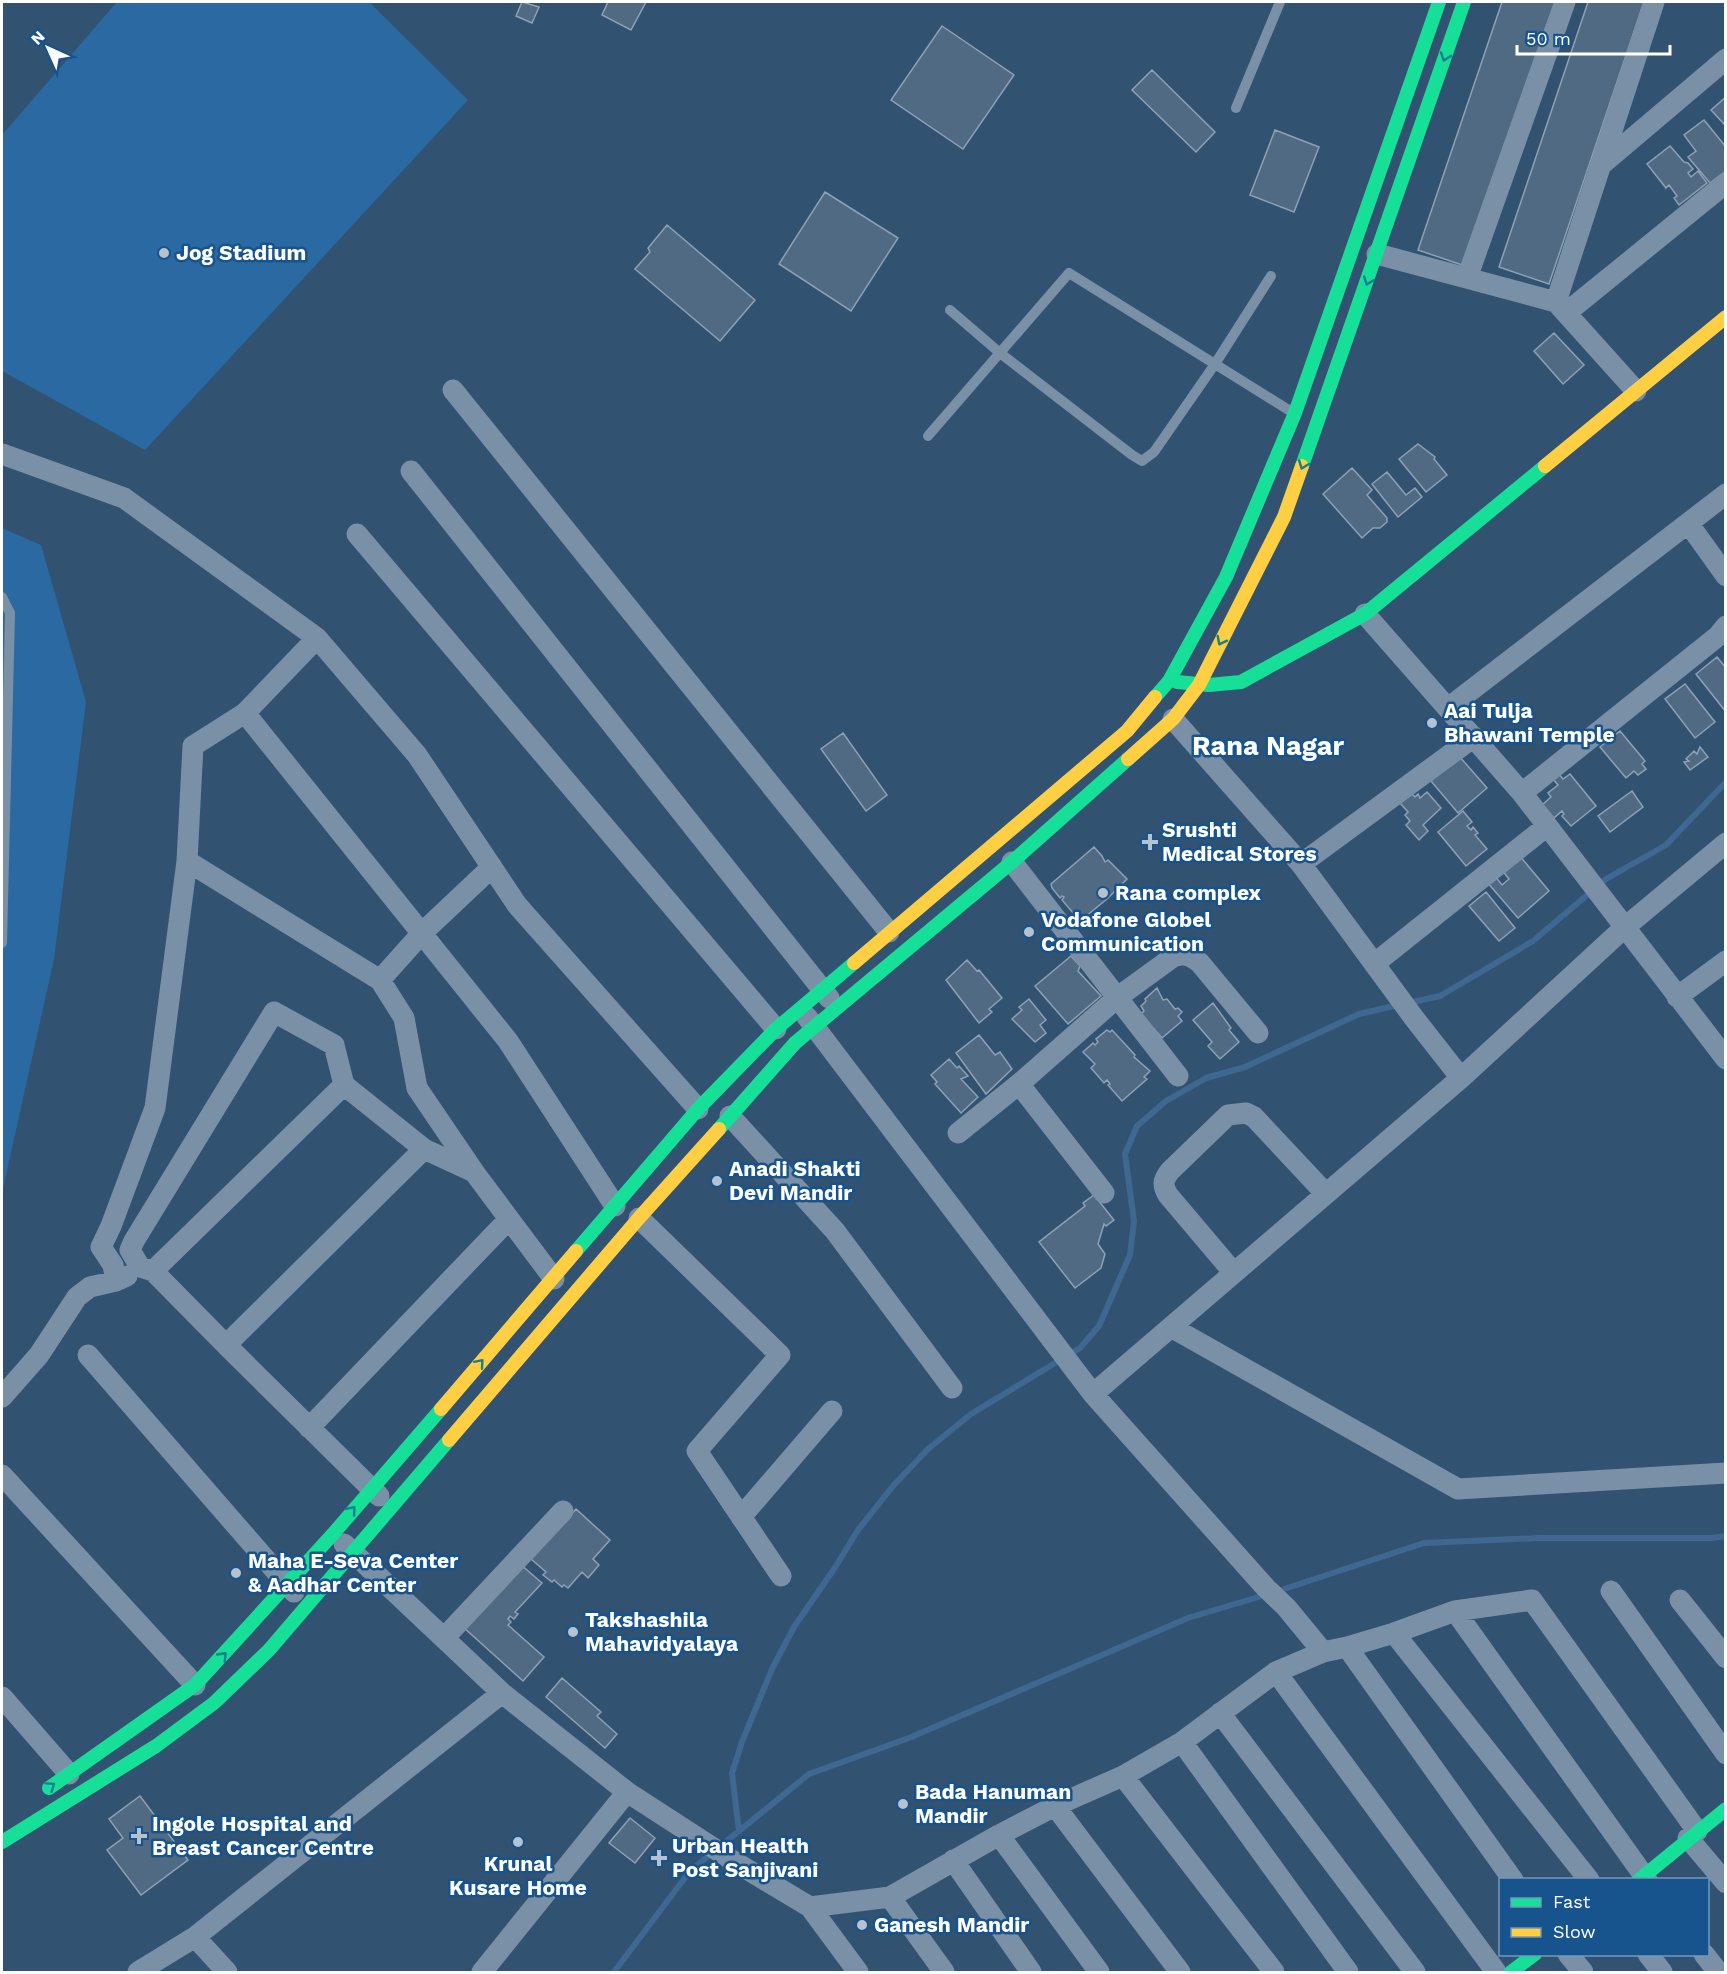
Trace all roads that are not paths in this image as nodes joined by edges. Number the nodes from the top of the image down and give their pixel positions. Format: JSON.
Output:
{"nodes":[{"id":1,"x":1280,"y":2,"type":"edge"},
{"id":2,"x":1439,"y":2,"type":"edge"},
{"id":3,"x":1464,"y":2,"type":"edge"},
{"id":4,"x":1565,"y":2,"type":"edge"},
{"id":5,"x":1654,"y":2,"type":"edge"},
{"id":6,"x":1725,"y":59,"type":"edge"},
{"id":7,"x":1236,"y":108,"type":"dead end"},
{"id":8,"x":1600,"y":165,"type":"junction"},
{"id":9,"x":1725,"y":183,"type":"edge"},
{"id":10,"x":1377,"y":254,"type":"junction"},
{"id":11,"x":1271,"y":276,"type":"dead end"},
{"id":12,"x":1467,"y":278,"type":"junction"},
{"id":13,"x":1561,"y":307,"type":"junction"},
{"id":14,"x":950,"y":310,"type":"dead end"},
{"id":15,"x":1725,"y":317,"type":"edge"},
{"id":16,"x":1000,"y":353,"type":"junction"},
{"id":17,"x":1215,"y":364,"type":"junction"},
{"id":18,"x":453,"y":390,"type":"dead end"},
{"id":19,"x":1636,"y":391,"type":"junction"},
{"id":20,"x":1295,"y":413,"type":"junction"},
{"id":21,"x":928,"y":436,"type":"dead end"},
{"id":22,"x":2,"y":454,"type":"edge"},
{"id":23,"x":411,"y":471,"type":"dead end"},
{"id":24,"x":1725,"y":494,"type":"edge"},
{"id":25,"x":1688,"y":523,"type":"junction"},
{"id":26,"x":357,"y":534,"type":"dead end"},
{"id":27,"x":1725,"y":576,"type":"edge"},
{"id":28,"x":2,"y":597,"type":"edge"},
{"id":29,"x":1365,"y":614,"type":"junction"},
{"id":30,"x":1725,"y":626,"type":"edge"},
{"id":31,"x":317,"y":638,"type":"junction"},
{"id":32,"x":1168,"y":681,"type":"junction"},
{"id":33,"x":1199,"y":685,"type":"junction"},
{"id":34,"x":1448,"y":708,"type":"junction"},
{"id":35,"x":245,"y":713,"type":"junction"},
{"id":36,"x":1173,"y":719,"type":"junction"},
{"id":37,"x":1474,"y":737,"type":"junction"},
{"id":38,"x":1522,"y":794,"type":"junction"},
{"id":39,"x":1547,"y":826,"type":"junction"},
{"id":40,"x":1725,"y":843,"type":"edge"},
{"id":41,"x":187,"y":861,"type":"junction"},
{"id":42,"x":1012,"y":862,"type":"junction"},
{"id":43,"x":1301,"y":864,"type":"junction"},
{"id":44,"x":492,"y":867,"type":"junction"},
{"id":45,"x":1624,"y":928,"type":"junction"},
{"id":46,"x":889,"y":932,"type":"junction"},
{"id":47,"x":422,"y":933,"type":"junction"},
{"id":48,"x":2,"y":943,"type":"edge"},
{"id":49,"x":1725,"y":961,"type":"edge"},
{"id":50,"x":1374,"y":964,"type":"junction"},
{"id":51,"x":380,"y":980,"type":"junction"},
{"id":52,"x":823,"y":990,"type":"junction"},
{"id":53,"x":1677,"y":996,"type":"junction"},
{"id":54,"x":1118,"y":998,"type":"junction"},
{"id":55,"x":800,"y":1008,"type":"junction"},
{"id":56,"x":837,"y":1008,"type":"junction"},
{"id":57,"x":814,"y":1027,"type":"junction"},
{"id":58,"x":777,"y":1029,"type":"junction"},
{"id":59,"x":1258,"y":1033,"type":"dead end"},
{"id":60,"x":1725,"y":1059,"type":"edge"},
{"id":61,"x":1178,"y":1076,"type":"dead end"},
{"id":62,"x":1461,"y":1078,"type":"junction"},
{"id":63,"x":1019,"y":1084,"type":"junction"},
{"id":64,"x":344,"y":1085,"type":"junction"},
{"id":65,"x":698,"y":1109,"type":"junction"},
{"id":66,"x":730,"y":1116,"type":"junction"},
{"id":67,"x":958,"y":1133,"type":"dead end"},
{"id":68,"x":424,"y":1149,"type":"junction"},
{"id":69,"x":474,"y":1172,"type":"junction"},
{"id":70,"x":1104,"y":1193,"type":"dead end"},
{"id":71,"x":1326,"y":1194,"type":"junction"},
{"id":72,"x":615,"y":1206,"type":"junction"},
{"id":73,"x":639,"y":1218,"type":"junction"},
{"id":74,"x":509,"y":1219,"type":"junction"},
{"id":75,"x":146,"y":1269,"type":"junction"},
{"id":76,"x":1234,"y":1273,"type":"junction"},
{"id":77,"x":554,"y":1279,"type":"junction"},
{"id":78,"x":116,"y":1281,"type":"junction"},
{"id":79,"x":1171,"y":1327,"type":"junction"},
{"id":80,"x":226,"y":1345,"type":"junction"},
{"id":81,"x":88,"y":1354,"type":"dead end"},
{"id":82,"x":1087,"y":1385,"type":"junction"},
{"id":83,"x":952,"y":1388,"type":"dead end"},
{"id":84,"x":2,"y":1397,"type":"edge"},
{"id":85,"x":832,"y":1411,"type":"dead end"},
{"id":86,"x":309,"y":1428,"type":"junction"},
{"id":87,"x":1725,"y":1473,"type":"edge"},
{"id":88,"x":2,"y":1475,"type":"edge"},
{"id":89,"x":371,"y":1488,"type":"junction"},
{"id":90,"x":390,"y":1507,"type":"junction"},
{"id":91,"x":563,"y":1511,"type":"dead end"},
{"id":92,"x":741,"y":1517,"type":"junction"},
{"id":93,"x":333,"y":1534,"type":"junction"},
{"id":94,"x":351,"y":1551,"type":"junction"},
{"id":95,"x":781,"y":1576,"type":"dead end"},
{"id":96,"x":287,"y":1585,"type":"junction"},
{"id":97,"x":1611,"y":1591,"type":"dead end"},
{"id":98,"x":1680,"y":1600,"type":"dead end"},
{"id":99,"x":306,"y":1604,"type":"junction"},
{"id":100,"x":1455,"y":1611,"type":"junction"},
{"id":101,"x":1394,"y":1633,"type":"junction"},
{"id":102,"x":444,"y":1638,"type":"junction"},
{"id":103,"x":1347,"y":1647,"type":"junction"},
{"id":104,"x":1323,"y":1652,"type":"junction"},
{"id":105,"x":1725,"y":1658,"type":"edge"},
{"id":106,"x":1276,"y":1672,"type":"junction"},
{"id":107,"x":195,"y":1685,"type":"junction"},
{"id":108,"x":502,"y":1693,"type":"junction"},
{"id":109,"x":2,"y":1697,"type":"edge"},
{"id":110,"x":1220,"y":1713,"type":"junction"},
{"id":111,"x":1182,"y":1742,"type":"junction"},
{"id":112,"x":1725,"y":1754,"type":"edge"},
{"id":113,"x":69,"y":1774,"type":"junction"},
{"id":114,"x":1123,"y":1776,"type":"junction"},
{"id":115,"x":627,"y":1792,"type":"junction"},
{"id":116,"x":39,"y":1795,"type":"dead end"},
{"id":117,"x":1055,"y":1806,"type":"junction"},
{"id":118,"x":1725,"y":1809,"type":"edge"},
{"id":119,"x":1692,"y":1834,"type":"junction"},
{"id":120,"x":999,"y":1835,"type":"junction"},
{"id":121,"x":2,"y":1842,"type":"edge"},
{"id":122,"x":953,"y":1860,"type":"junction"},
{"id":123,"x":1513,"y":1878,"type":"edge"},
{"id":124,"x":1587,"y":1878,"type":"edge"},
{"id":125,"x":1643,"y":1878,"type":"edge"},
{"id":126,"x":1725,"y":1883,"type":"edge"},
{"id":127,"x":890,"y":1897,"type":"junction"},
{"id":128,"x":810,"y":1907,"type":"junction"},
{"id":129,"x":195,"y":1937,"type":"junction"},
{"id":130,"x":1532,"y":1956,"type":"edge"},
{"id":131,"x":1570,"y":1956,"type":"edge"},
{"id":132,"x":1650,"y":1956,"type":"edge"},
{"id":133,"x":1706,"y":1956,"type":"edge"},
{"id":134,"x":138,"y":1972,"type":"edge"},
{"id":135,"x":227,"y":1972,"type":"edge"},
{"id":136,"x":482,"y":1972,"type":"edge"},
{"id":137,"x":858,"y":1972,"type":"edge"},
{"id":138,"x":944,"y":1972,"type":"edge"},
{"id":139,"x":1031,"y":1972,"type":"edge"},
{"id":140,"x":1099,"y":1972,"type":"edge"},
{"id":141,"x":1180,"y":1972,"type":"edge"},
{"id":142,"x":1274,"y":1972,"type":"edge"},
{"id":143,"x":1348,"y":1972,"type":"edge"},
{"id":144,"x":1415,"y":1972,"type":"edge"},
{"id":145,"x":1496,"y":1972,"type":"edge"},
{"id":146,"x":1511,"y":1972,"type":"edge"},
{"id":147,"x":1583,"y":1972,"type":"edge"},
{"id":148,"x":1662,"y":1972,"type":"edge"},
{"id":149,"x":1718,"y":1972,"type":"edge"}],
"edges":[{"from":1,"to":7,"type":"lane"},
{"from":2,"to":20,"type":"main road"},
{"from":3,"to":10,"type":"main road","one_way":true},
{"from":4,"to":12,"type":"street"},
{"from":5,"to":8,"type":"street"},
{"from":6,"to":8,"type":"street"},
{"from":8,"to":13,"type":"street"},
{"from":9,"to":13,"type":"street"},
{"from":10,"to":12,"type":"street"},
{"from":10,"to":33,"type":"main road","one_way":true},
{"from":11,"to":17,"type":"lane"},
{"from":12,"to":13,"type":"street"},
{"from":13,"to":19,"type":"street"},
{"from":14,"to":16,"type":"lane"},
{"from":15,"to":19,"type":"main road"},
{"from":16,"to":17,"type":"lane"},
{"from":16,"to":17,"type":"lane"},
{"from":16,"to":21,"type":"lane"},
{"from":17,"to":20,"type":"lane"},
{"from":18,"to":46,"type":"street"},
{"from":19,"to":29,"type":"main road"},
{"from":20,"to":32,"type":"main road"},
{"from":22,"to":31,"type":"street"},
{"from":23,"to":52,"type":"street"},
{"from":24,"to":25,"type":"street"},
{"from":25,"to":27,"type":"street"},
{"from":25,"to":34,"type":"street"},
{"from":26,"to":58,"type":"street"},
{"from":28,"to":48,"type":"lane"},
{"from":29,"to":33,"type":"main road"},
{"from":29,"to":34,"type":"street"},
{"from":30,"to":38,"type":"street"},
{"from":31,"to":35,"type":"street"},
{"from":31,"to":44,"type":"street"},
{"from":32,"to":33,"type":"main road"},
{"from":32,"to":46,"type":"main road"},
{"from":33,"to":36,"type":"main road"},
{"from":34,"to":37,"type":"street"},
{"from":35,"to":41,"type":"street"},
{"from":35,"to":47,"type":"street"},
{"from":36,"to":42,"type":"main road"},
{"from":36,"to":43,"type":"street"},
{"from":37,"to":38,"type":"street"},
{"from":37,"to":43,"type":"street"},
{"from":38,"to":39,"type":"street"},
{"from":39,"to":45,"type":"street"},
{"from":39,"to":50,"type":"street"},
{"from":40,"to":45,"type":"street"},
{"from":41,"to":51,"type":"street"},
{"from":41,"to":78,"type":"street"},
{"from":42,"to":54,"type":"street"},
{"from":42,"to":56,"type":"main road"},
{"from":43,"to":50,"type":"street"},
{"from":44,"to":47,"type":"street"},
{"from":44,"to":65,"type":"street"},
{"from":45,"to":53,"type":"street"},
{"from":45,"to":62,"type":"street"},
{"from":46,"to":52,"type":"main road"},
{"from":47,"to":51,"type":"street"},
{"from":47,"to":72,"type":"street"},
{"from":49,"to":53,"type":"street"},
{"from":50,"to":62,"type":"street"},
{"from":51,"to":69,"type":"street"},
{"from":52,"to":55,"type":"main road"},
{"from":52,"to":56,"type":"street"},
{"from":53,"to":60,"type":"street"},
{"from":54,"to":59,"type":"street"},
{"from":54,"to":61,"type":"street"},
{"from":54,"to":63,"type":"street"},
{"from":55,"to":57,"type":"street"},
{"from":55,"to":58,"type":"main road"},
{"from":56,"to":57,"type":"main road"},
{"from":57,"to":66,"type":"main road"},
{"from":57,"to":82,"type":"street"},
{"from":58,"to":65,"type":"main road"},
{"from":62,"to":71,"type":"street"},
{"from":63,"to":67,"type":"street"},
{"from":63,"to":70,"type":"street"},
{"from":64,"to":68,"type":"street"},
{"from":64,"to":75,"type":"street"},
{"from":64,"to":75,"type":"street"},
{"from":65,"to":72,"type":"main road"},
{"from":66,"to":73,"type":"main road"},
{"from":66,"to":83,"type":"street"},
{"from":68,"to":69,"type":"street"},
{"from":68,"to":80,"type":"street"},
{"from":69,"to":74,"type":"street"},
{"from":71,"to":76,"type":"street"},
{"from":71,"to":76,"type":"street"},
{"from":72,"to":77,"type":"main road"},
{"from":73,"to":90,"type":"main road"},
{"from":73,"to":92,"type":"street"},
{"from":74,"to":77,"type":"street"},
{"from":74,"to":86,"type":"street"},
{"from":75,"to":78,"type":"street"},
{"from":75,"to":80,"type":"street"},
{"from":76,"to":79,"type":"street"},
{"from":89,"to":77,"type":"main road","one_way":true},
{"from":78,"to":84,"type":"street"},
{"from":79,"to":82,"type":"street"},
{"from":79,"to":87,"type":"street"},
{"from":80,"to":86,"type":"street"},
{"from":81,"to":96,"type":"street"},
{"from":82,"to":104,"type":"street"},
{"from":85,"to":92,"type":"street"},
{"from":86,"to":89,"type":"street"},
{"from":88,"to":107,"type":"street"},
{"from":89,"to":90,"type":"street"},
{"from":93,"to":89,"type":"main road","one_way":true},
{"from":90,"to":94,"type":"main road"},
{"from":91,"to":102,"type":"street"},
{"from":92,"to":95,"type":"street"},
{"from":93,"to":94,"type":"street"},
{"from":93,"to":96,"type":"main road"},
{"from":94,"to":99,"type":"main road"},
{"from":94,"to":102,"type":"street"},
{"from":96,"to":99,"type":"street"},
{"from":107,"to":96,"type":"main road","one_way":true},
{"from":97,"to":112,"type":"street"},
{"from":98,"to":105,"type":"street"},
{"from":99,"to":121,"type":"main road"},
{"from":100,"to":101,"type":"street"},
{"from":100,"to":119,"type":"street"},
{"from":100,"to":125,"type":"street"},
{"from":101,"to":103,"type":"street"},
{"from":101,"to":124,"type":"street"},
{"from":102,"to":108,"type":"street"},
{"from":103,"to":104,"type":"street"},
{"from":103,"to":123,"type":"street"},
{"from":104,"to":106,"type":"street"},
{"from":106,"to":110,"type":"street"},
{"from":106,"to":145,"type":"street"},
{"from":107,"to":113,"type":"main road"},
{"from":108,"to":115,"type":"street"},
{"from":108,"to":129,"type":"street"},
{"from":109,"to":113,"type":"street"},
{"from":110,"to":111,"type":"street"},
{"from":110,"to":144,"type":"street"},
{"from":111,"to":114,"type":"street"},
{"from":111,"to":143,"type":"street"},
{"from":116,"to":113,"type":"main road","one_way":true},
{"from":114,"to":117,"type":"street"},
{"from":114,"to":142,"type":"street"},
{"from":115,"to":128,"type":"street"},
{"from":115,"to":136,"type":"street"},
{"from":117,"to":120,"type":"street"},
{"from":117,"to":141,"type":"street"},
{"from":118,"to":119,"type":"main road"},
{"from":119,"to":125,"type":"main road"},
{"from":119,"to":126,"type":"street"},
{"from":120,"to":122,"type":"street"},
{"from":120,"to":140,"type":"street"},
{"from":122,"to":127,"type":"street"},
{"from":122,"to":139,"type":"street"},
{"from":127,"to":128,"type":"street"},
{"from":127,"to":138,"type":"street"},
{"from":128,"to":137,"type":"street"},
{"from":129,"to":134,"type":"street"},
{"from":129,"to":135,"type":"street"},
{"from":130,"to":146,"type":"main road"},
{"from":131,"to":147,"type":"street"},
{"from":132,"to":148,"type":"street"},
{"from":133,"to":149,"type":"street"}]}
